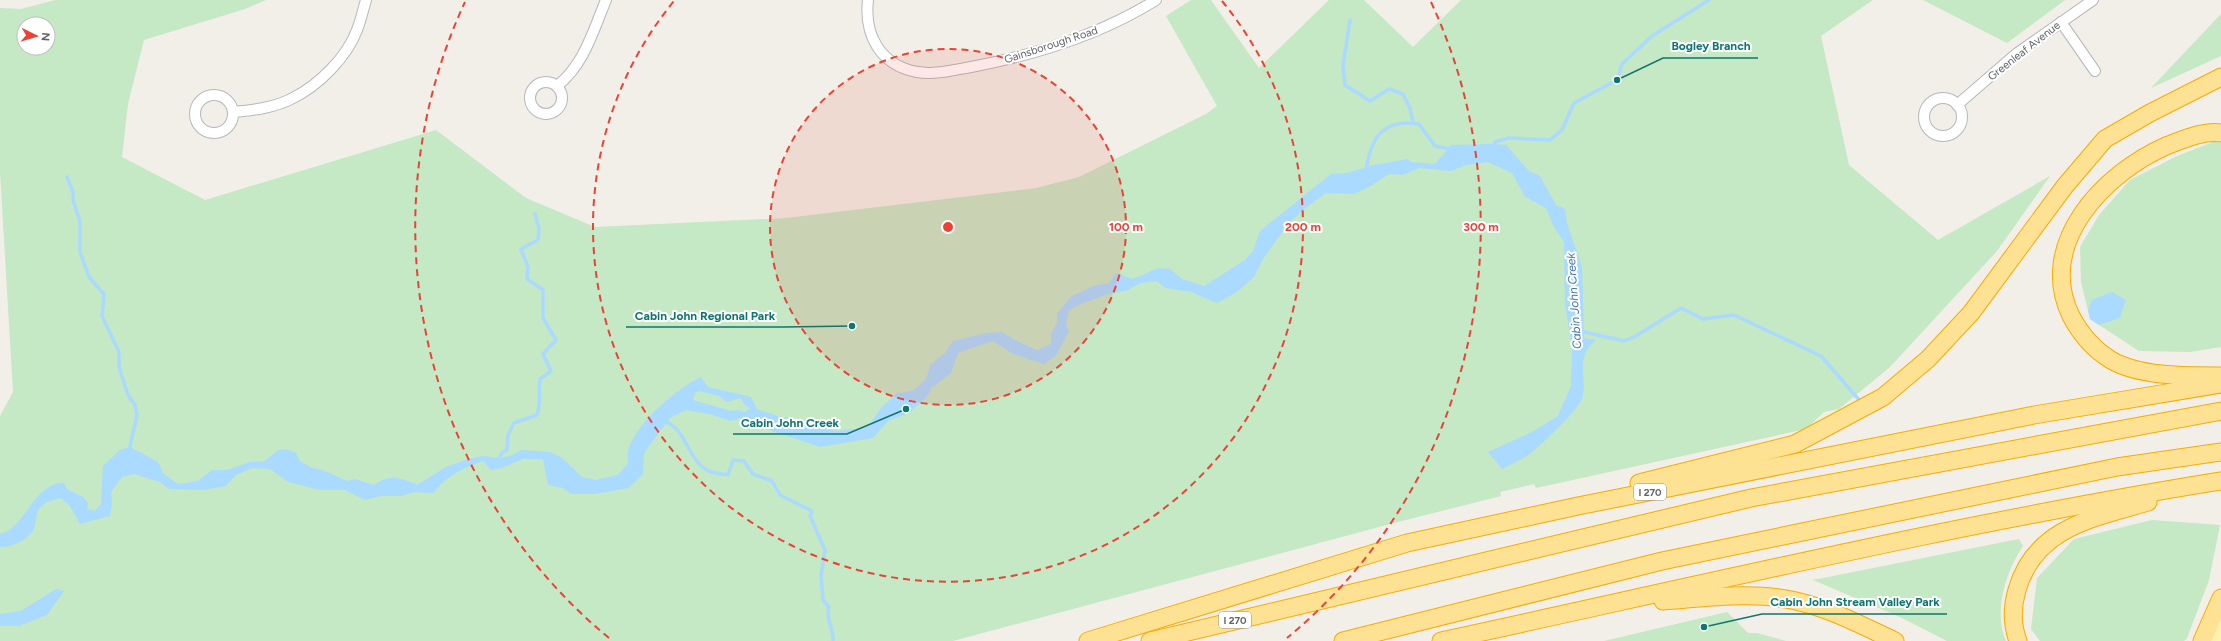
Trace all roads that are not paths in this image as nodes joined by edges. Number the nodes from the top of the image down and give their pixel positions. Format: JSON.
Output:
{"nodes":[{"id":1,"x":366,"y":0,"type":"edge"},
{"id":2,"x":606,"y":0,"type":"edge"},
{"id":3,"x":868,"y":0,"type":"edge"},
{"id":4,"x":1156,"y":0,"type":"edge"},
{"id":5,"x":2094,"y":0,"type":"edge"},
{"id":6,"x":2061,"y":22,"type":"junction"},
{"id":7,"x":2095,"y":71,"type":"dead end"},
{"id":8,"x":2221,"y":77,"type":"edge"},
{"id":9,"x":557,"y":86,"type":"dead end"},
{"id":10,"x":1957,"y":105,"type":"dead end"},
{"id":11,"x":234,"y":112,"type":"dead end"},
{"id":12,"x":2221,"y":132,"type":"edge"},
{"id":13,"x":2221,"y":376,"type":"edge"},
{"id":14,"x":2221,"y":384,"type":"edge"},
{"id":15,"x":2221,"y":411,"type":"edge"},
{"id":16,"x":2221,"y":452,"type":"edge"},
{"id":17,"x":2221,"y":481,"type":"edge"},
{"id":18,"x":1578,"y":506,"type":"junction"},
{"id":19,"x":2221,"y":598,"type":"edge"},
{"id":20,"x":1606,"y":605,"type":"junction"},
{"id":21,"x":2221,"y":618,"type":"edge"},
{"id":22,"x":1088,"y":641,"type":"edge"},
{"id":23,"x":1150,"y":641,"type":"edge"},
{"id":24,"x":1343,"y":641,"type":"edge"},
{"id":25,"x":1441,"y":641,"type":"edge"},
{"id":26,"x":1895,"y":641,"type":"edge"},
{"id":27,"x":2018,"y":641,"type":"edge"},
{"id":28,"x":2202,"y":641,"type":"edge"},
{"id":29,"x":2214,"y":641,"type":"edge"}],
"edges":[{"from":1,"to":11,"type":"street"},
{"from":2,"to":9,"type":"street"},
{"from":3,"to":4,"type":"street","name":"Gainsborough Road"},
{"from":5,"to":6,"type":"street","name":"Greenleaf Avenue"},
{"from":6,"to":7,"type":"street"},
{"from":6,"to":10,"type":"street","name":"Greenleaf Avenue"},
{"from":8,"to":18,"type":"highway"},
{"from":12,"to":13,"type":"highway"},
{"from":14,"to":18,"type":"highway","number":"I 270"},
{"from":15,"to":23,"type":"highway","number":"I 270"},
{"from":16,"to":24,"type":"highway"},
{"from":17,"to":20,"type":"highway"},
{"from":17,"to":27,"type":"highway"},
{"from":18,"to":22,"type":"highway","number":"I 270"},
{"from":19,"to":28,"type":"highway"},
{"from":20,"to":25,"type":"highway"},
{"from":20,"to":26,"type":"highway"},
{"from":21,"to":29,"type":"main road"}]}
